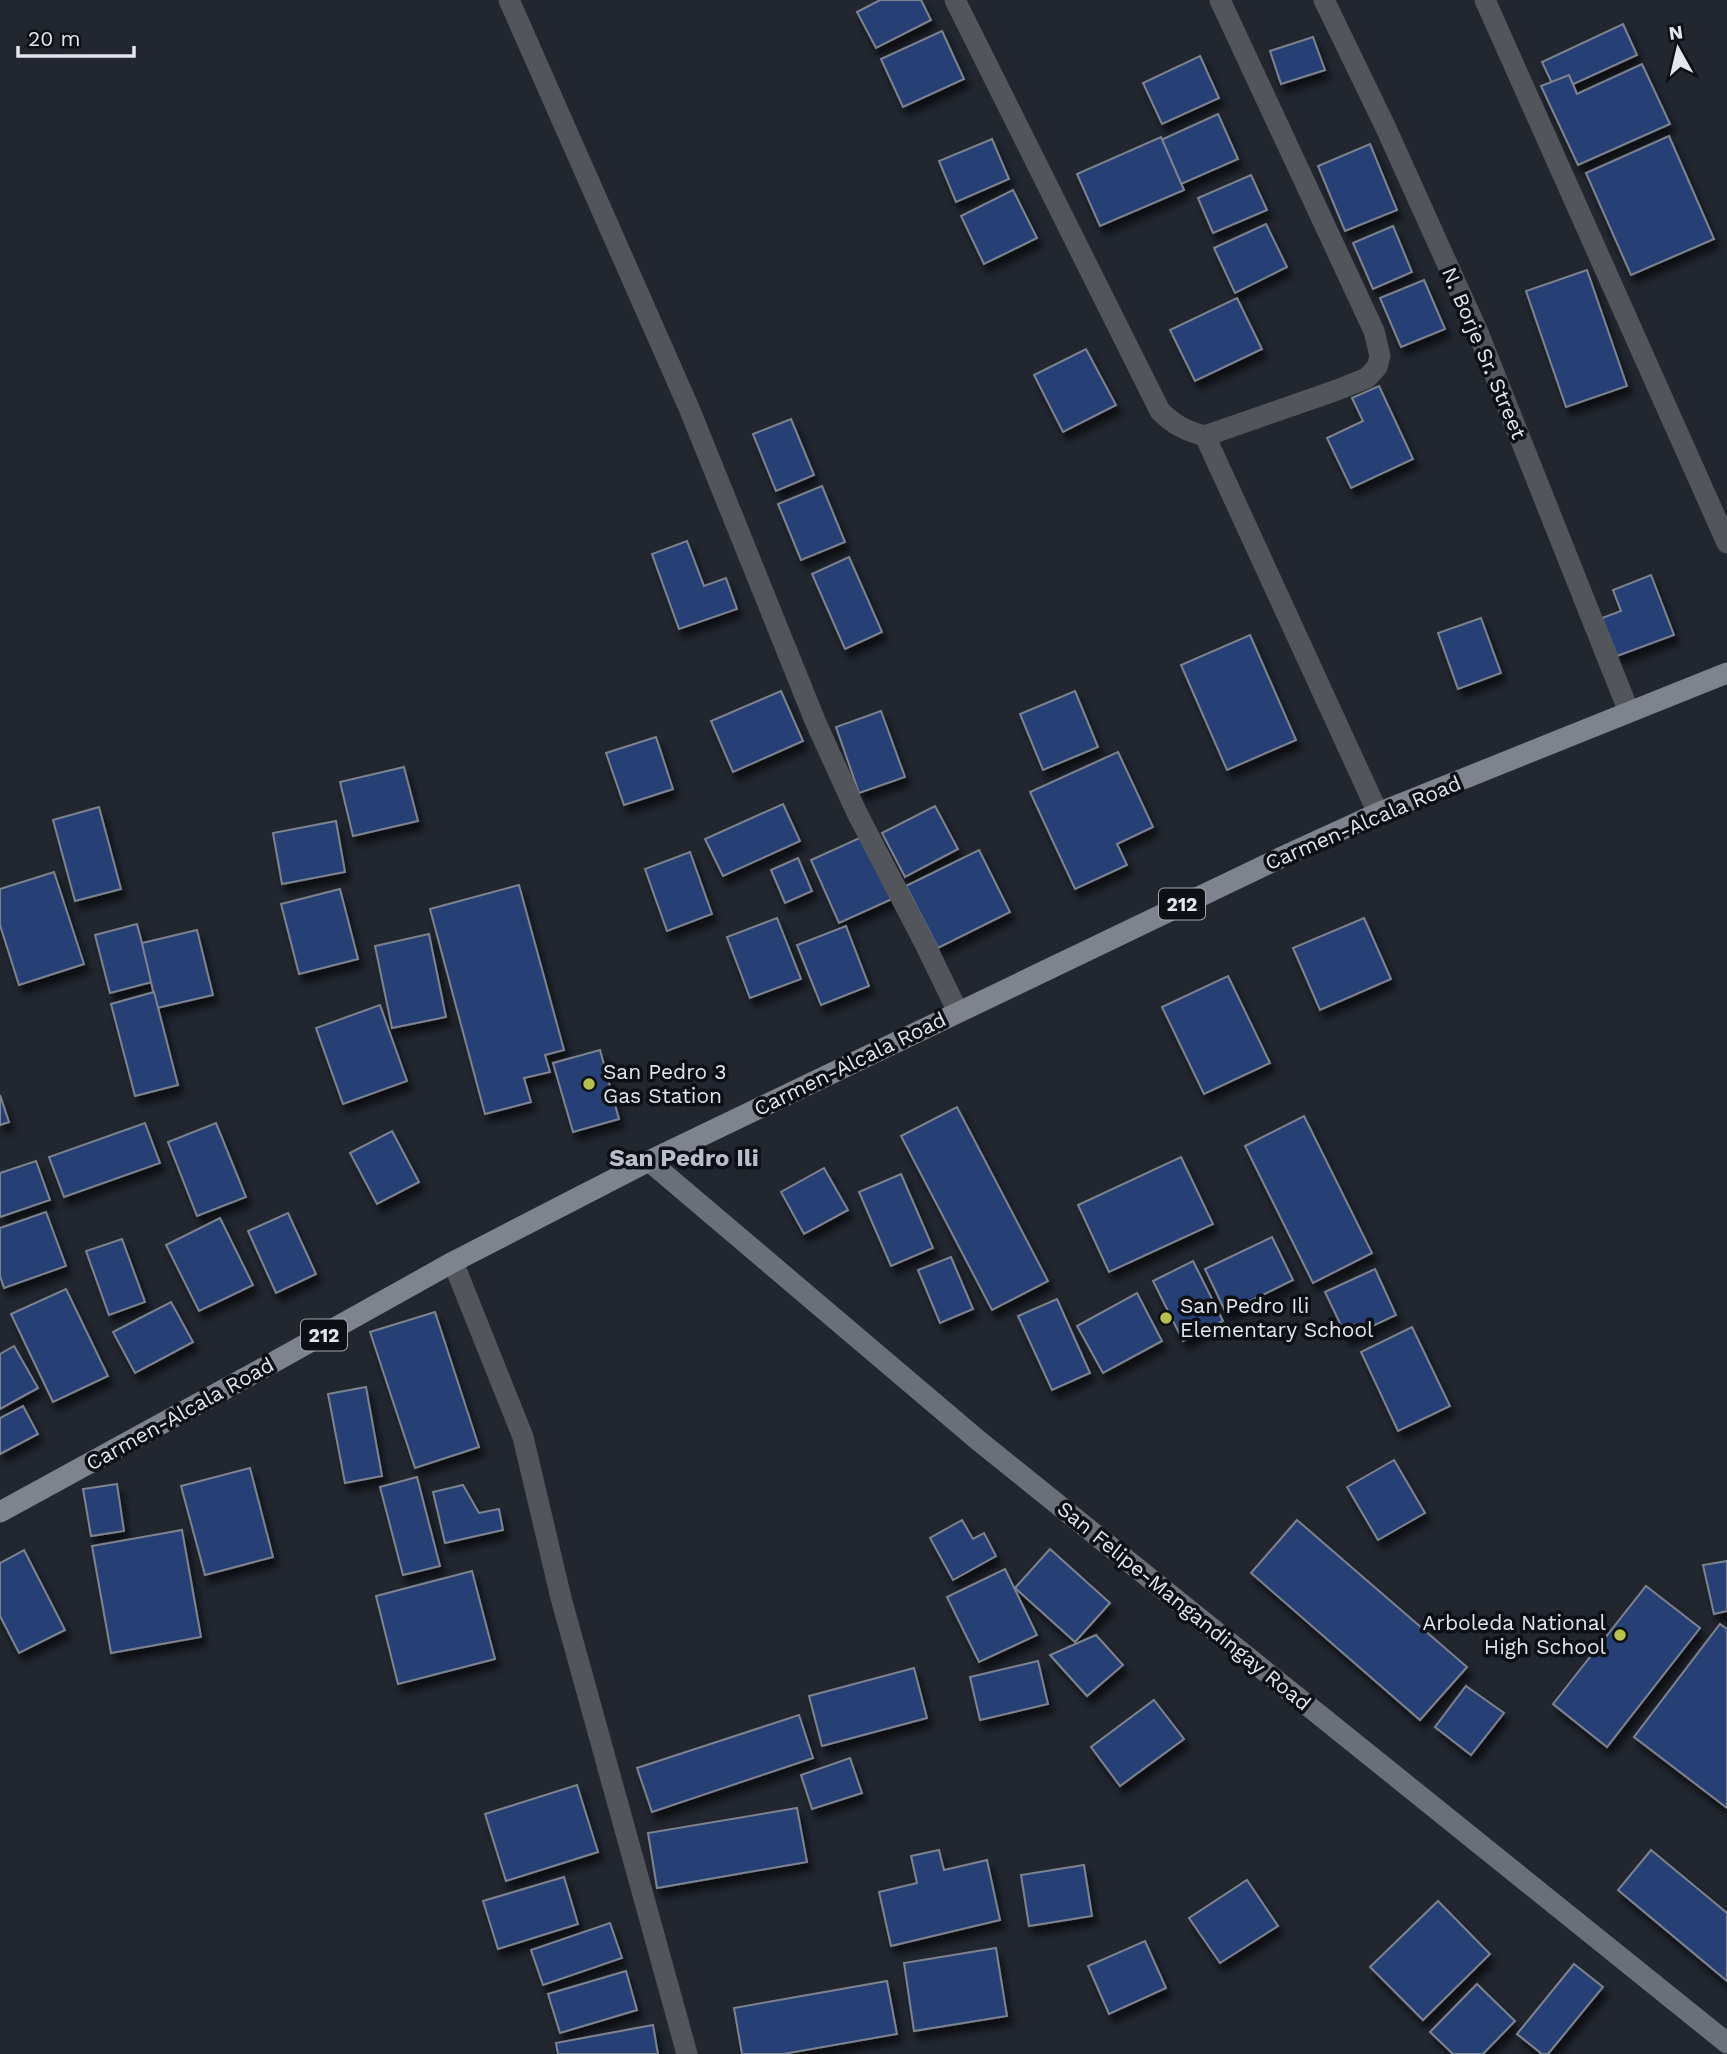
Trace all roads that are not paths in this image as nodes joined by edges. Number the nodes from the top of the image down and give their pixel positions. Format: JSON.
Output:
{"nodes":[{"id":1,"x":509,"y":0,"type":"edge"},
{"id":2,"x":955,"y":0,"type":"edge"},
{"id":3,"x":1220,"y":0,"type":"edge"},
{"id":4,"x":1324,"y":0,"type":"edge"},
{"id":5,"x":1485,"y":0,"type":"edge"},
{"id":6,"x":1205,"y":436,"type":"junction"},
{"id":7,"x":1727,"y":543,"type":"edge"},
{"id":8,"x":1727,"y":673,"type":"edge"},
{"id":9,"x":1629,"y":712,"type":"junction"},
{"id":10,"x":1378,"y":813,"type":"junction"},
{"id":11,"x":958,"y":1012,"type":"junction"},
{"id":12,"x":649,"y":1161,"type":"junction"},
{"id":13,"x":453,"y":1262,"type":"junction"},
{"id":14,"x":0,"y":1512,"type":"edge"},
{"id":15,"x":1727,"y":2043,"type":"edge"},
{"id":16,"x":687,"y":2054,"type":"edge"}],
"edges":[{"from":1,"to":11,"type":"street"},
{"from":2,"to":6,"type":"street"},
{"from":3,"to":6,"type":"street"},
{"from":4,"to":9,"type":"street","name":"N. Borje Sr. Street"},
{"from":5,"to":7,"type":"street"},
{"from":6,"to":10,"type":"street"},
{"from":8,"to":9,"type":"main road","name":"Carmen-Alcala Road","number":"212"},
{"from":9,"to":10,"type":"main road","name":"Carmen-Alcala Road","number":"212"},
{"from":10,"to":11,"type":"main road","name":"Carmen-Alcala Road","number":"212"},
{"from":11,"to":12,"type":"main road","name":"Carmen-Alcala Road","number":"212"},
{"from":12,"to":13,"type":"main road","name":"Carmen-Alcala Road","number":"212"},
{"from":12,"to":15,"type":"main road","name":"San Felipe-Mangandingay Road"},
{"from":13,"to":14,"type":"main road","name":"Carmen-Alcala Road","number":"212"},
{"from":13,"to":16,"type":"street"}]}
